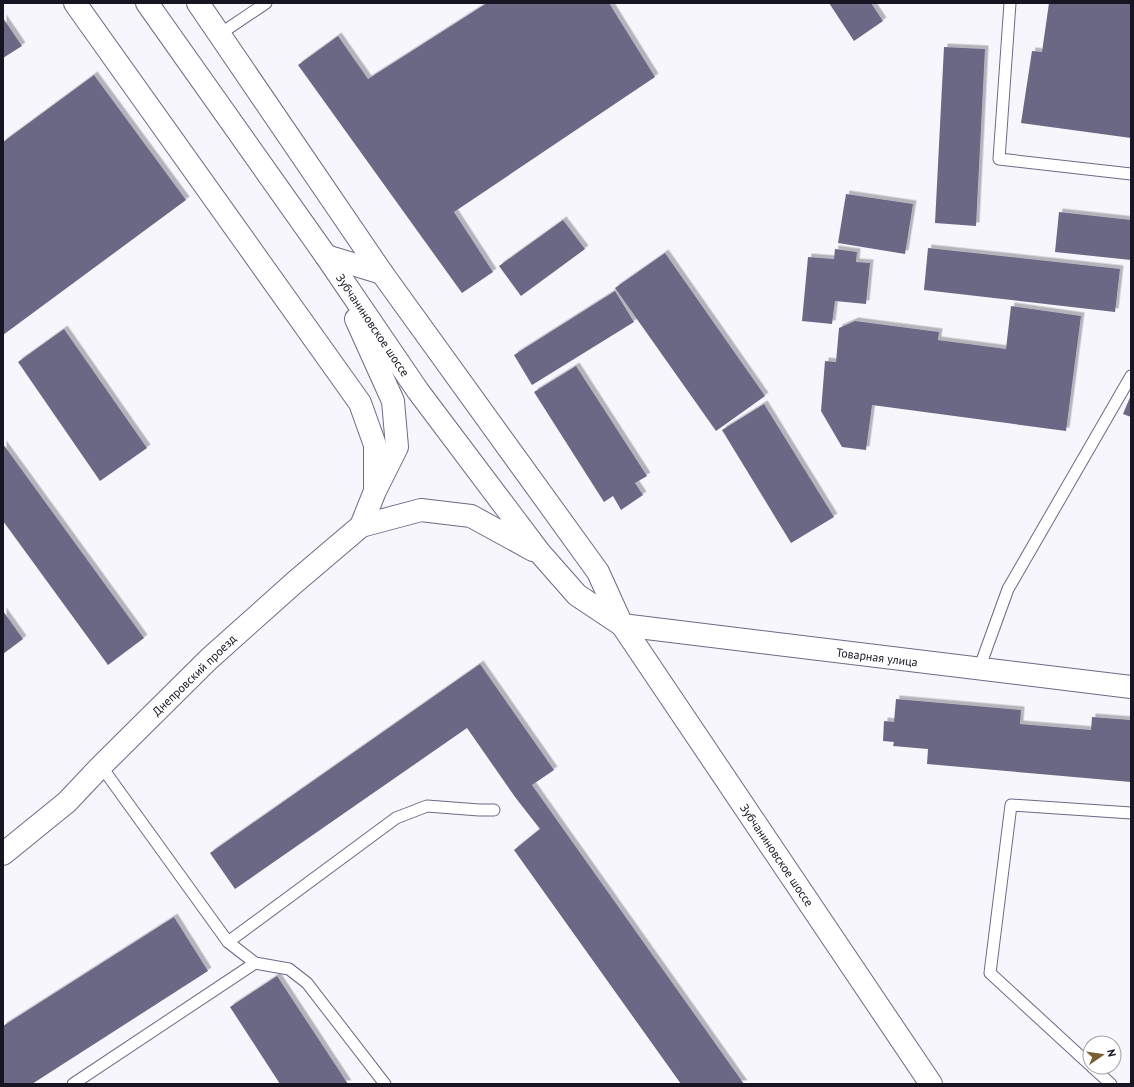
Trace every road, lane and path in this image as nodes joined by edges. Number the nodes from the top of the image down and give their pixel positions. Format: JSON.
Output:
{"nodes":[{"id":1,"x":75,"y":3,"type":"edge"},
{"id":2,"x":147,"y":3,"type":"edge"},
{"id":3,"x":198,"y":3,"type":"edge"},
{"id":4,"x":266,"y":3,"type":"edge"},
{"id":5,"x":1010,"y":3,"type":"edge"},
{"id":6,"x":220,"y":34,"type":"junction"},
{"id":7,"x":1131,"y":174,"type":"edge"},
{"id":8,"x":326,"y":256,"type":"junction"},
{"id":9,"x":382,"y":274,"type":"junction"},
{"id":10,"x":1131,"y":376,"type":"edge"},
{"id":11,"x":376,"y":491,"type":"junction"},
{"id":12,"x":361,"y":526,"type":"junction"},
{"id":13,"x":540,"y":553,"type":"junction"},
{"id":14,"x":622,"y":625,"type":"junction"},
{"id":15,"x":979,"y":669,"type":"junction"},
{"id":16,"x":1131,"y":687,"type":"edge"},
{"id":17,"x":101,"y":766,"type":"junction"},
{"id":18,"x":494,"y":810,"type":"dead end"},
{"id":19,"x":1131,"y":813,"type":"edge"},
{"id":20,"x":3,"y":854,"type":"edge"},
{"id":21,"x":228,"y":942,"type":"junction"},
{"id":22,"x":256,"y":964,"type":"junction"},
{"id":23,"x":1082,"y":1058,"type":"edge"},
{"id":24,"x":1101,"y":1075,"type":"edge"},
{"id":25,"x":73,"y":1084,"type":"edge"},
{"id":26,"x":385,"y":1084,"type":"edge"},
{"id":27,"x":931,"y":1084,"type":"edge"},
{"id":28,"x":1111,"y":1084,"type":"edge"}],
"edges":[{"from":1,"to":11,"type":"main road"},
{"from":2,"to":8,"type":"main road","name":"Зубчаниновское шоссе"},
{"from":3,"to":6,"type":"main road","name":"Зубчаниновское шоссе"},
{"from":4,"to":6,"type":"lane"},
{"from":5,"to":7,"type":"lane"},
{"from":6,"to":9,"type":"main road","name":"Зубчаниновское шоссе"},
{"from":8,"to":9,"type":"main road"},
{"from":8,"to":11,"type":"main road","name":"Днепровский проезд"},
{"from":8,"to":13,"type":"main road","name":"Зубчаниновское шоссе"},
{"from":9,"to":14,"type":"main road","name":"Зубчаниновское шоссе"},
{"from":10,"to":15,"type":"lane"},
{"from":11,"to":12,"type":"main road","name":"Днепровский проезд"},
{"from":12,"to":13,"type":"main road"},
{"from":12,"to":17,"type":"main road","name":"Днепровский проезд"},
{"from":13,"to":14,"type":"main road","name":"Зубчаниновское шоссе"},
{"from":14,"to":15,"type":"main road","name":"Товарная улица"},
{"from":14,"to":27,"type":"main road","name":"Зубчаниновское шоссе"},
{"from":15,"to":16,"type":"main road","name":"Товарная улица"},
{"from":17,"to":20,"type":"main road","name":"Днепровский проезд"},
{"from":17,"to":21,"type":"lane"},
{"from":18,"to":21,"type":"lane"},
{"from":19,"to":23,"type":"lane"},
{"from":21,"to":22,"type":"lane"},
{"from":22,"to":25,"type":"lane"},
{"from":22,"to":26,"type":"lane"},
{"from":24,"to":28,"type":"lane"}]}
